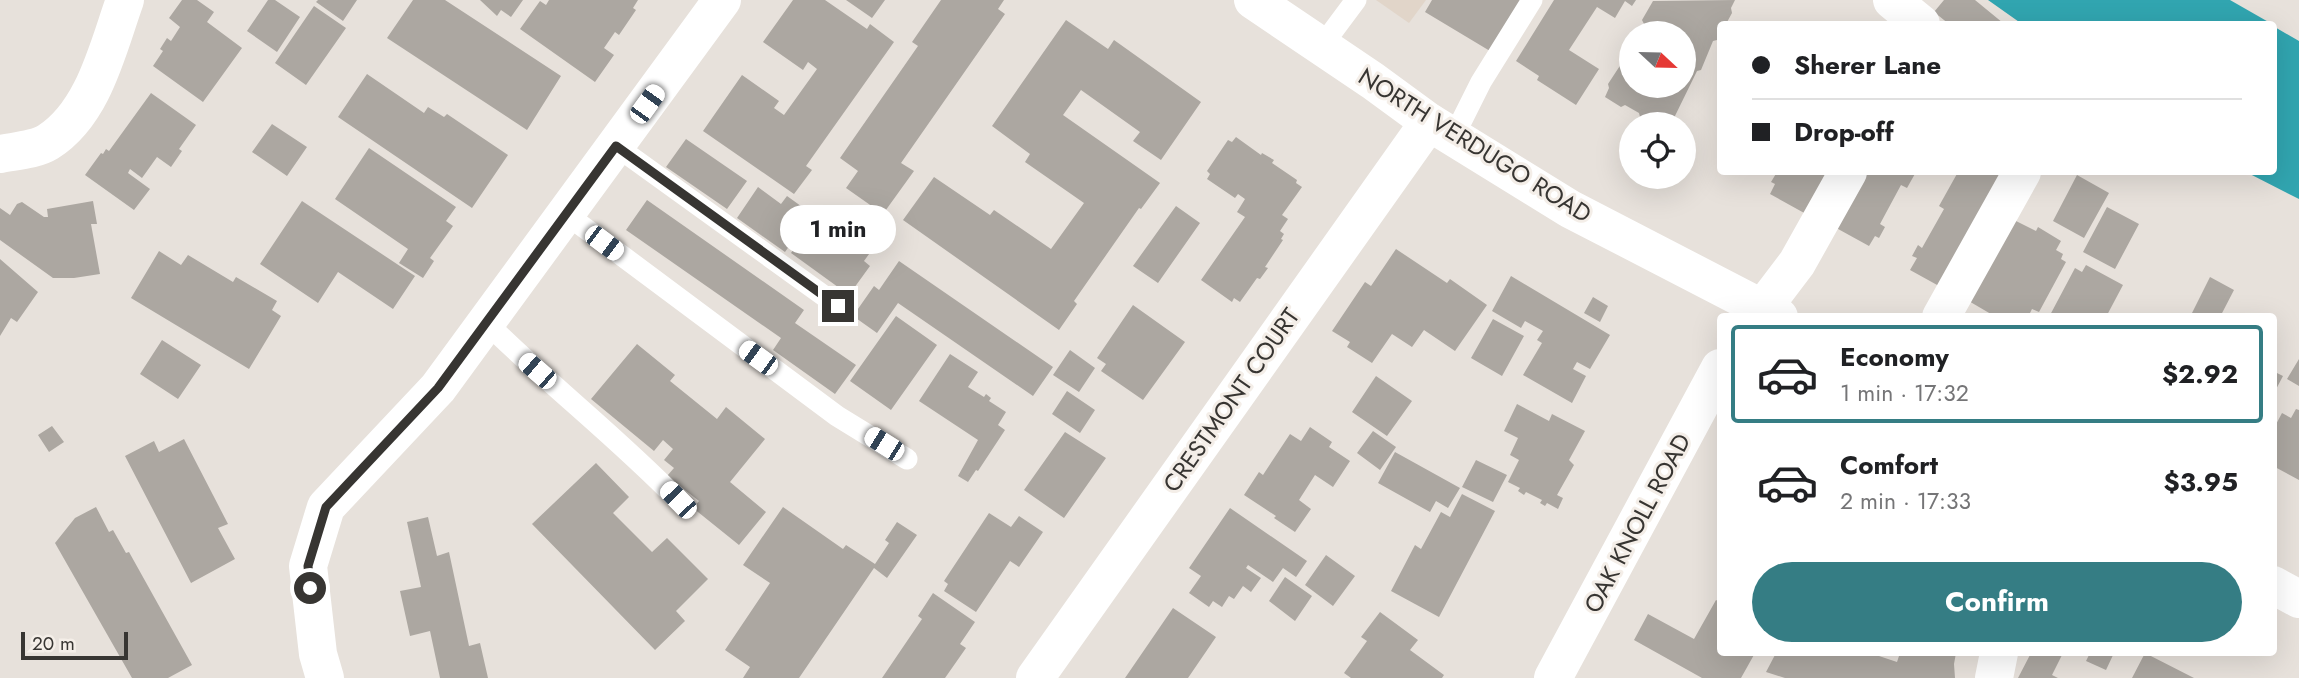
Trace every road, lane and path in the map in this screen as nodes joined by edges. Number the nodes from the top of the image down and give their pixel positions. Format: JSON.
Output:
{"nodes":[{"id":1,"x":125,"y":0,"type":"edge"},
{"id":2,"x":722,"y":0,"type":"edge"},
{"id":3,"x":1253,"y":0,"type":"edge"},
{"id":4,"x":1356,"y":0,"type":"edge"},
{"id":5,"x":1532,"y":0,"type":"edge"},
{"id":6,"x":1892,"y":0,"type":"edge"},
{"id":7,"x":1917,"y":21,"type":"edge"},
{"id":8,"x":1321,"y":47,"type":"junction"},
{"id":9,"x":1441,"y":130,"type":"junction"},
{"id":10,"x":616,"y":146,"type":"junction"},
{"id":11,"x":0,"y":154,"type":"edge"},
{"id":12,"x":1846,"y":175,"type":"edge"},
{"id":13,"x":2020,"y":175,"type":"edge"},
{"id":14,"x":566,"y":214,"type":"junction"},
{"id":15,"x":838,"y":306,"type":"dead end"},
{"id":16,"x":1764,"y":313,"type":"edge"},
{"id":17,"x":1767,"y":313,"type":"edge"},
{"id":18,"x":1943,"y":313,"type":"edge"},
{"id":19,"x":486,"y":323,"type":"junction"},
{"id":20,"x":1717,"y":374,"type":"edge"},
{"id":21,"x":907,"y":459,"type":"dead end"},
{"id":22,"x":678,"y":500,"type":"dead end"},
{"id":23,"x":2277,"y":587,"type":"edge"},
{"id":24,"x":2299,"y":599,"type":"edge"},
{"id":25,"x":1998,"y":656,"type":"edge"},
{"id":26,"x":325,"y":678,"type":"edge"},
{"id":27,"x":1035,"y":678,"type":"edge"},
{"id":28,"x":1553,"y":678,"type":"edge"},
{"id":29,"x":1994,"y":678,"type":"edge"}],
"edges":[{"from":1,"to":11,"type":"street"},
{"from":2,"to":10,"type":"street"},
{"from":3,"to":8,"type":"street","name":"NORTH VERDUGO ROAD"},
{"from":4,"to":8,"type":"lane"},
{"from":5,"to":9,"type":"lane"},
{"from":6,"to":7,"type":"street"},
{"from":8,"to":9,"type":"street","name":"NORTH VERDUGO ROAD"},
{"from":9,"to":16,"type":"street","name":"NORTH VERDUGO ROAD"},
{"from":9,"to":27,"type":"street","name":"CRESTMONT COURT"},
{"from":10,"to":14,"type":"street"},
{"from":10,"to":15,"type":"lane"},
{"from":12,"to":17,"type":"street"},
{"from":13,"to":18,"type":"street"},
{"from":14,"to":19,"type":"street"},
{"from":14,"to":21,"type":"lane"},
{"from":19,"to":22,"type":"lane"},
{"from":19,"to":26,"type":"street"},
{"from":20,"to":28,"type":"street","name":"OAK KNOLL ROAD"},
{"from":23,"to":24,"type":"street"},
{"from":25,"to":29,"type":"street"}]}
